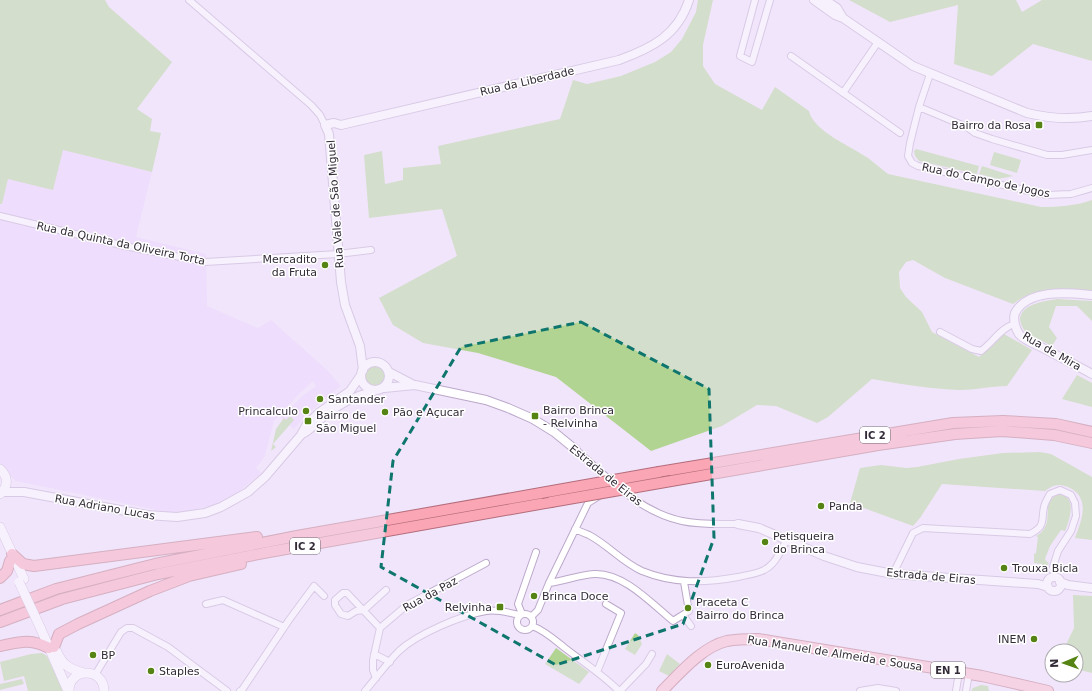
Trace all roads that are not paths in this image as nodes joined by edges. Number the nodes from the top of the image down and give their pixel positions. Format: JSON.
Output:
{"nodes":[{"id":1,"x":189,"y":0,"type":"edge"},
{"id":2,"x":689,"y":0,"type":"edge"},
{"id":3,"x":755,"y":0,"type":"edge"},
{"id":4,"x":770,"y":0,"type":"edge"},
{"id":5,"x":814,"y":0,"type":"edge"},
{"id":6,"x":825,"y":0,"type":"edge"},
{"id":7,"x":843,"y":18,"type":"junction"},
{"id":8,"x":878,"y":42,"type":"junction"},
{"id":9,"x":791,"y":56,"type":"dead end"},
{"id":10,"x":930,"y":74,"type":"junction"},
{"id":11,"x":843,"y":92,"type":"junction"},
{"id":12,"x":918,"y":107,"type":"junction"},
{"id":13,"x":1092,"y":116,"type":"edge"},
{"id":14,"x":341,"y":124,"type":"junction"},
{"id":15,"x":325,"y":125,"type":"junction"},
{"id":16,"x":900,"y":133,"type":"dead end"},
{"id":17,"x":329,"y":134,"type":"junction"},
{"id":18,"x":1092,"y":150,"type":"edge"},
{"id":19,"x":1092,"y":188,"type":"edge"},
{"id":20,"x":0,"y":216,"type":"edge"},
{"id":21,"x":371,"y":250,"type":"dead end"},
{"id":22,"x":338,"y":254,"type":"junction"},
{"id":23,"x":1092,"y":295,"type":"edge"},
{"id":24,"x":1014,"y":324,"type":"junction"},
{"id":25,"x":940,"y":332,"type":"dead end"},
{"id":26,"x":360,"y":346,"type":"junction"},
{"id":27,"x":377,"y":362,"type":"junction"},
{"id":28,"x":362,"y":372,"type":"junction"},
{"id":29,"x":389,"y":372,"type":"junction"},
{"id":30,"x":1092,"y":374,"type":"edge"},
{"id":31,"x":415,"y":385,"type":"junction"},
{"id":32,"x":384,"y":388,"type":"junction"},
{"id":33,"x":374,"y":391,"type":"junction"},
{"id":34,"x":1092,"y":432,"type":"edge"},
{"id":35,"x":301,"y":435,"type":"junction"},
{"id":36,"x":1092,"y":443,"type":"edge"},
{"id":37,"x":576,"y":450,"type":"joint"},
{"id":38,"x":0,"y":469,"type":"edge"},
{"id":39,"x":7,"y":481,"type":"junction"},
{"id":40,"x":616,"y":485,"type":"junction"},
{"id":41,"x":24,"y":492,"type":"junction"},
{"id":42,"x":1,"y":493,"type":"edge"},
{"id":43,"x":738,"y":524,"type":"joint"},
{"id":44,"x":0,"y":527,"type":"edge"},
{"id":45,"x":575,"y":529,"type":"junction"},
{"id":46,"x":297,"y":536,"type":"junction"},
{"id":47,"x":0,"y":539,"type":"edge"},
{"id":48,"x":787,"y":539,"type":"junction"},
{"id":49,"x":299,"y":547,"type":"junction"},
{"id":50,"x":536,"y":552,"type":"dead end"},
{"id":51,"x":11,"y":557,"type":"junction"},
{"id":52,"x":486,"y":563,"type":"dead end"},
{"id":53,"x":1052,"y":570,"type":"dead end"},
{"id":54,"x":893,"y":574,"type":"junction"},
{"id":55,"x":0,"y":578,"type":"edge"},
{"id":56,"x":684,"y":582,"type":"junction"},
{"id":57,"x":549,"y":583,"type":"junction"},
{"id":58,"x":1092,"y":588,"type":"edge"},
{"id":59,"x":386,"y":590,"type":"dead end"},
{"id":60,"x":324,"y":596,"type":"dead end"},
{"id":61,"x":206,"y":604,"type":"dead end"},
{"id":62,"x":606,"y":604,"type":"dead end"},
{"id":63,"x":0,"y":610,"type":"edge"},
{"id":64,"x":364,"y":610,"type":"junction"},
{"id":65,"x":504,"y":612,"type":"junction"},
{"id":66,"x":521,"y":615,"type":"junction"},
{"id":67,"x":683,"y":615,"type":"junction"},
{"id":68,"x":531,"y":617,"type":"junction"},
{"id":69,"x":0,"y":622,"type":"edge"},
{"id":70,"x":518,"y":625,"type":"junction"},
{"id":71,"x":532,"y":626,"type":"junction"},
{"id":72,"x":691,"y":626,"type":"dead end"},
{"id":73,"x":284,"y":627,"type":"junction"},
{"id":74,"x":380,"y":628,"type":"junction"},
{"id":75,"x":0,"y":646,"type":"edge"},
{"id":76,"x":52,"y":648,"type":"junction"},
{"id":77,"x":374,"y":654,"type":"junction"},
{"id":78,"x":652,"y":654,"type":"dead end"},
{"id":79,"x":390,"y":662,"type":"junction"},
{"id":80,"x":597,"y":672,"type":"junction"},
{"id":81,"x":84,"y":673,"type":"junction"},
{"id":82,"x":964,"y":673,"type":"junction"},
{"id":83,"x":95,"y":675,"type":"junction"},
{"id":84,"x":376,"y":678,"type":"junction"},
{"id":85,"x":105,"y":690,"type":"edge"},
{"id":86,"x":241,"y":690,"type":"edge"},
{"id":87,"x":617,"y":690,"type":"edge"},
{"id":88,"x":69,"y":691,"type":"edge"},
{"id":89,"x":227,"y":691,"type":"edge"},
{"id":90,"x":365,"y":691,"type":"edge"},
{"id":91,"x":662,"y":691,"type":"edge"},
{"id":92,"x":860,"y":691,"type":"edge"},
{"id":93,"x":896,"y":691,"type":"edge"},
{"id":94,"x":956,"y":691,"type":"edge"},
{"id":95,"x":966,"y":691,"type":"edge"},
{"id":96,"x":1048,"y":691,"type":"edge"}],
"edges":[{"from":1,"to":15,"type":"street","name":"Rua Vale de São Miguel"},
{"from":2,"to":14,"type":"street","name":"Rua da Liberdade"},
{"from":3,"to":4,"type":"street"},
{"from":5,"to":7,"type":"street"},
{"from":6,"to":7,"type":"street"},
{"from":7,"to":8,"type":"street"},
{"from":8,"to":10,"type":"street"},
{"from":8,"to":11,"type":"street"},
{"from":9,"to":11,"type":"street"},
{"from":10,"to":12,"type":"street"},
{"from":10,"to":13,"type":"street"},
{"from":11,"to":16,"type":"street"},
{"from":12,"to":18,"type":"street"},
{"from":12,"to":19,"type":"street","name":"Rua do Campo de Jogos"},
{"from":14,"to":15,"type":"street","name":"Rua da Liberdade"},
{"from":14,"to":17,"type":"street","name":"Rua da Liberdade"},
{"from":15,"to":17,"type":"street","name":"Rua Vale de São Miguel"},
{"from":17,"to":22,"type":"street","name":"Rua Vale de São Miguel"},
{"from":20,"to":22,"type":"street","name":"Rua da Quinta da Oliveira Torta"},
{"from":21,"to":22,"type":"street","name":"Rua da Quinta da Oliveira Torta"},
{"from":22,"to":26,"type":"street","name":"Rua Vale de São Miguel"},
{"from":23,"to":24,"type":"street","name":"Rua de Mira"},
{"from":24,"to":25,"type":"street"},
{"from":24,"to":30,"type":"street","name":"Rua de Mira"},
{"from":26,"to":27,"type":"street","name":"Rua Vale de São Miguel"},
{"from":26,"to":28,"type":"street","name":"Rua Vale de São Miguel"},
{"from":27,"to":28,"type":"street"},
{"from":27,"to":29,"type":"street"},
{"from":28,"to":33,"type":"street"},
{"from":28,"to":35,"type":"street","name":"Rua Adriano Lucas"},
{"from":29,"to":31,"type":"street","name":"Estrada de Eiras"},
{"from":29,"to":32,"type":"street"},
{"from":31,"to":32,"type":"street","name":"Estrada de Eiras"},
{"from":31,"to":37,"type":"street","name":"Estrada de Eiras"},
{"from":32,"to":33,"type":"street"},
{"from":33,"to":35,"type":"street","name":"Rua Adriano Lucas"},
{"from":34,"to":46,"type":"highway","number":"IC 2","bridge":true},
{"from":35,"to":41,"type":"street","name":"Rua Adriano Lucas"},
{"from":36,"to":49,"type":"highway","number":"IC 2","bridge":true},
{"from":37,"to":40,"type":"street","name":"Estrada de Eiras"},
{"from":38,"to":39,"type":"main road","name":"Rua Adriano Lucas"},
{"from":39,"to":41,"type":"street","name":"Rua Adriano Lucas"},
{"from":39,"to":42,"type":"main road","name":"Rua Adriano Lucas"},
{"from":40,"to":43,"type":"street","name":"Estrada de Eiras"},
{"from":40,"to":45,"type":"street"},
{"from":41,"to":42,"type":"street","name":"Rua Adriano Lucas"},
{"from":43,"to":48,"type":"street","name":"Estrada de Eiras"},
{"from":44,"to":51,"type":"main road"},
{"from":45,"to":56,"type":"street"},
{"from":45,"to":57,"type":"street"},
{"from":46,"to":51,"type":"highway"},
{"from":46,"to":63,"type":"highway","number":"IC 2"},
{"from":47,"to":51,"type":"main road"},
{"from":48,"to":54,"type":"street","name":"Estrada de Eiras"},
{"from":48,"to":56,"type":"street"},
{"from":49,"to":69,"type":"highway","number":"IC 2"},
{"from":49,"to":76,"type":"highway"},
{"from":50,"to":66,"type":"street"},
{"from":51,"to":55,"type":"highway"},
{"from":51,"to":76,"type":"main road","bridge":true},
{"from":52,"to":74,"type":"street","name":"Rua da Paz"},
{"from":53,"to":54,"type":"street"},
{"from":54,"to":58,"type":"street","name":"Estrada de Eiras"},
{"from":56,"to":67,"type":"street"},
{"from":57,"to":67,"type":"street"},
{"from":57,"to":68,"type":"street"},
{"from":59,"to":64,"type":"street"},
{"from":60,"to":73,"type":"street"},
{"from":61,"to":73,"type":"street"},
{"from":62,"to":80,"type":"street"},
{"from":64,"to":64,"type":"street"},
{"from":64,"to":74,"type":"street"},
{"from":65,"to":66,"type":"street"},
{"from":65,"to":70,"type":"street"},
{"from":65,"to":79,"type":"street"},
{"from":66,"to":68,"type":"street"},
{"from":66,"to":70,"type":"street"},
{"from":67,"to":72,"type":"street"},
{"from":68,"to":71,"type":"street"},
{"from":70,"to":71,"type":"street"},
{"from":71,"to":80,"type":"street"},
{"from":73,"to":86,"type":"street"},
{"from":74,"to":77,"type":"street"},
{"from":75,"to":76,"type":"highway"},
{"from":76,"to":81,"type":"main road"},
{"from":76,"to":88,"type":"main road"},
{"from":77,"to":79,"type":"street"},
{"from":77,"to":84,"type":"street"},
{"from":78,"to":87,"type":"street"},
{"from":79,"to":84,"type":"street"},
{"from":80,"to":87,"type":"street"},
{"from":81,"to":83,"type":"main road"},
{"from":81,"to":88,"type":"main road"},
{"from":82,"to":91,"type":"main road","name":"Rua Manuel de Almeida e Sousa","number":"EN 1"},
{"from":82,"to":94,"type":"street"},
{"from":82,"to":95,"type":"street"},
{"from":82,"to":96,"type":"main road","name":"Rua Manuel de Almeida e Sousa","number":"EN 1"},
{"from":83,"to":85,"type":"main road"},
{"from":83,"to":89,"type":"street"},
{"from":84,"to":90,"type":"street"},
{"from":92,"to":93,"type":"street"}]}
